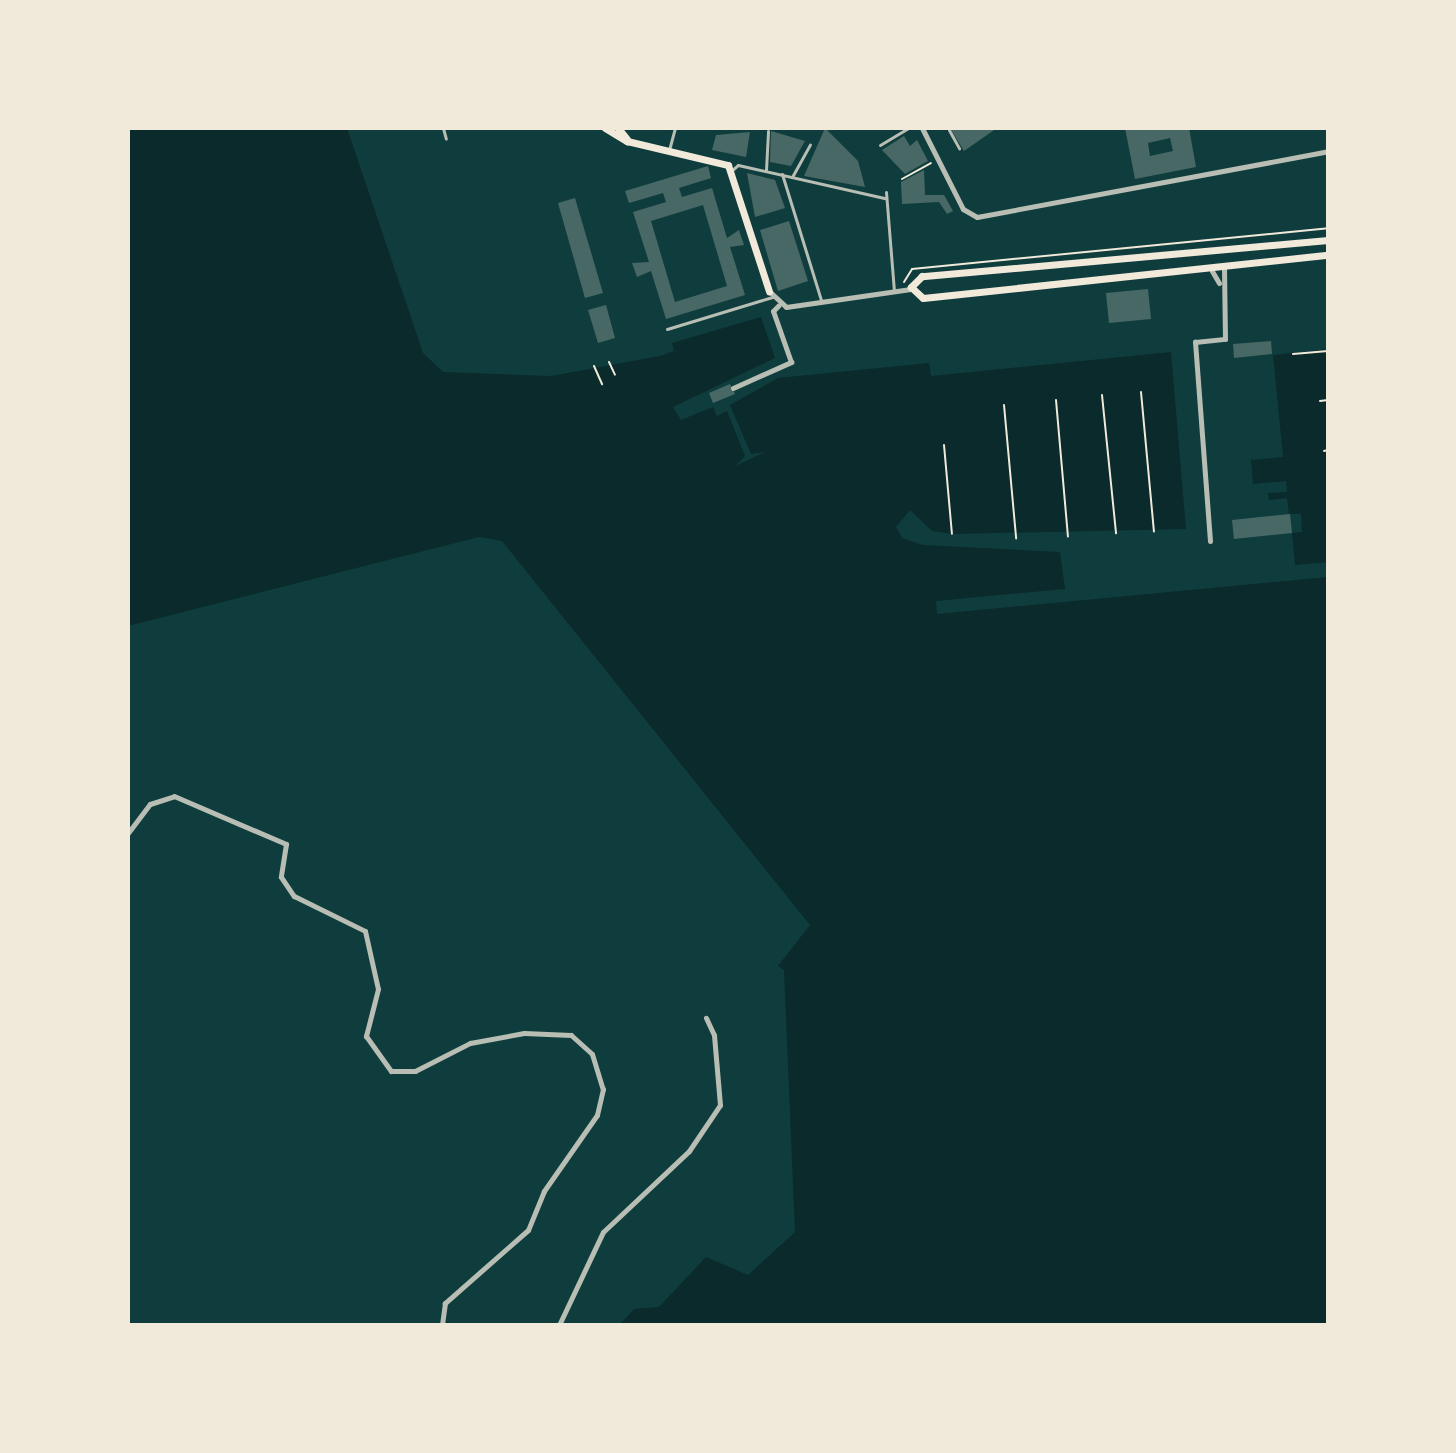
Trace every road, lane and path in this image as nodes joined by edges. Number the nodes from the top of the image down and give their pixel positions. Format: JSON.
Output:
{"nodes":[{"id":1,"x":443,"y":128,"type":"edge"},
{"id":2,"x":605,"y":128,"type":"edge"},
{"id":3,"x":618,"y":128,"type":"edge"},
{"id":4,"x":675,"y":128,"type":"edge"},
{"id":5,"x":908,"y":128,"type":"edge"},
{"id":6,"x":922,"y":128,"type":"edge"},
{"id":7,"x":949,"y":130,"type":"dead end"},
{"id":8,"x":768,"y":131,"type":"dead end"},
{"id":9,"x":446,"y":139,"type":"dead end"},
{"id":10,"x":637,"y":143,"type":"junction"},
{"id":11,"x":810,"y":145,"type":"dead end"},
{"id":12,"x":880,"y":145,"type":"dead end"},
{"id":13,"x":959,"y":148,"type":"dead end"},
{"id":14,"x":669,"y":150,"type":"junction"},
{"id":15,"x":1328,"y":151,"type":"edge"},
{"id":16,"x":931,"y":163,"type":"dead end"},
{"id":17,"x":766,"y":170,"type":"junction"},
{"id":18,"x":731,"y":171,"type":"junction"},
{"id":19,"x":782,"y":174,"type":"junction"},
{"id":20,"x":792,"y":177,"type":"junction"},
{"id":21,"x":902,"y":179,"type":"dead end"},
{"id":22,"x":886,"y":192,"type":"dead end"},
{"id":23,"x":885,"y":198,"type":"junction"},
{"id":24,"x":1328,"y":228,"type":"edge"},
{"id":25,"x":1328,"y":240,"type":"edge"},
{"id":26,"x":1222,"y":246,"type":"junction"},
{"id":27,"x":1210,"y":247,"type":"junction"},
{"id":28,"x":1328,"y":255,"type":"edge"},
{"id":29,"x":1225,"y":268,"type":"junction"},
{"id":30,"x":1211,"y":271,"type":"junction"},
{"id":31,"x":927,"y":278,"type":"junction"},
{"id":32,"x":1220,"y":288,"type":"junction"},
{"id":33,"x":908,"y":290,"type":"junction"},
{"id":34,"x":894,"y":292,"type":"junction"},
{"id":35,"x":770,"y":294,"type":"junction"},
{"id":36,"x":928,"y":296,"type":"junction"},
{"id":37,"x":822,"y":303,"type":"junction"},
{"id":38,"x":779,"y":305,"type":"junction"},
{"id":39,"x":667,"y":329,"type":"dead end"},
{"id":40,"x":1328,"y":351,"type":"edge"},
{"id":41,"x":1293,"y":354,"type":"dead end"},
{"id":42,"x":609,"y":362,"type":"dead end"},
{"id":43,"x":594,"y":366,"type":"dead end"},
{"id":44,"x":615,"y":375,"type":"dead end"},
{"id":45,"x":602,"y":384,"type":"dead end"},
{"id":46,"x":733,"y":388,"type":"dead end"},
{"id":47,"x":1141,"y":392,"type":"dead end"},
{"id":48,"x":1102,"y":395,"type":"dead end"},
{"id":49,"x":1056,"y":400,"type":"dead end"},
{"id":50,"x":1328,"y":400,"type":"edge"},
{"id":51,"x":1320,"y":401,"type":"dead end"},
{"id":52,"x":1004,"y":405,"type":"dead end"},
{"id":53,"x":944,"y":445,"type":"dead end"},
{"id":54,"x":1154,"y":531,"type":"dead end"},
{"id":55,"x":1116,"y":533,"type":"dead end"},
{"id":56,"x":952,"y":534,"type":"dead end"},
{"id":57,"x":1068,"y":536,"type":"dead end"},
{"id":58,"x":1016,"y":538,"type":"dead end"},
{"id":59,"x":1210,"y":541,"type":"dead end"},
{"id":60,"x":128,"y":833,"type":"edge"},
{"id":61,"x":706,"y":1018,"type":"dead end"},
{"id":62,"x":442,"y":1325,"type":"edge"},
{"id":63,"x":559,"y":1325,"type":"edge"}],
"edges":[{"from":1,"to":9,"type":"street"},
{"from":2,"to":10,"type":"main road"},
{"from":3,"to":10,"type":"main road"},
{"from":4,"to":14,"type":"street"},
{"from":5,"to":12,"type":"street"},
{"from":6,"to":15,"type":"street"},
{"from":7,"to":13,"type":"street"},
{"from":8,"to":17,"type":"street"},
{"from":10,"to":14,"type":"main road"},
{"from":11,"to":20,"type":"street"},
{"from":14,"to":18,"type":"main road"},
{"from":16,"to":21,"type":"path"},
{"from":17,"to":18,"type":"street"},
{"from":17,"to":19,"type":"street"},
{"from":18,"to":35,"type":"main road"},
{"from":19,"to":20,"type":"street"},
{"from":19,"to":37,"type":"street"},
{"from":20,"to":23,"type":"street"},
{"from":22,"to":23,"type":"street"},
{"from":23,"to":34,"type":"street"},
{"from":24,"to":33,"type":"path"},
{"from":25,"to":26,"type":"main road"},
{"from":26,"to":27,"type":"main road"},
{"from":26,"to":29,"type":"main road"},
{"from":27,"to":30,"type":"main road"},
{"from":27,"to":31,"type":"main road"},
{"from":28,"to":29,"type":"main road"},
{"from":29,"to":30,"type":"main road"},
{"from":29,"to":32,"type":"street"},
{"from":30,"to":32,"type":"street"},
{"from":30,"to":36,"type":"main road"},
{"from":31,"to":33,"type":"main road"},
{"from":31,"to":36,"type":"main road"},
{"from":32,"to":59,"type":"street"},
{"from":33,"to":34,"type":"street"},
{"from":33,"to":36,"type":"main road"},
{"from":34,"to":37,"type":"street"},
{"from":35,"to":38,"type":"street"},
{"from":35,"to":39,"type":"street"},
{"from":37,"to":38,"type":"street"},
{"from":38,"to":46,"type":"street"},
{"from":40,"to":41,"type":"path"},
{"from":42,"to":44,"type":"path"},
{"from":43,"to":45,"type":"path"},
{"from":47,"to":54,"type":"path"},
{"from":48,"to":55,"type":"path"},
{"from":49,"to":57,"type":"path"},
{"from":50,"to":51,"type":"path"},
{"from":52,"to":58,"type":"path"},
{"from":53,"to":56,"type":"path"},
{"from":60,"to":62,"type":"street"},
{"from":61,"to":63,"type":"street"}]}
